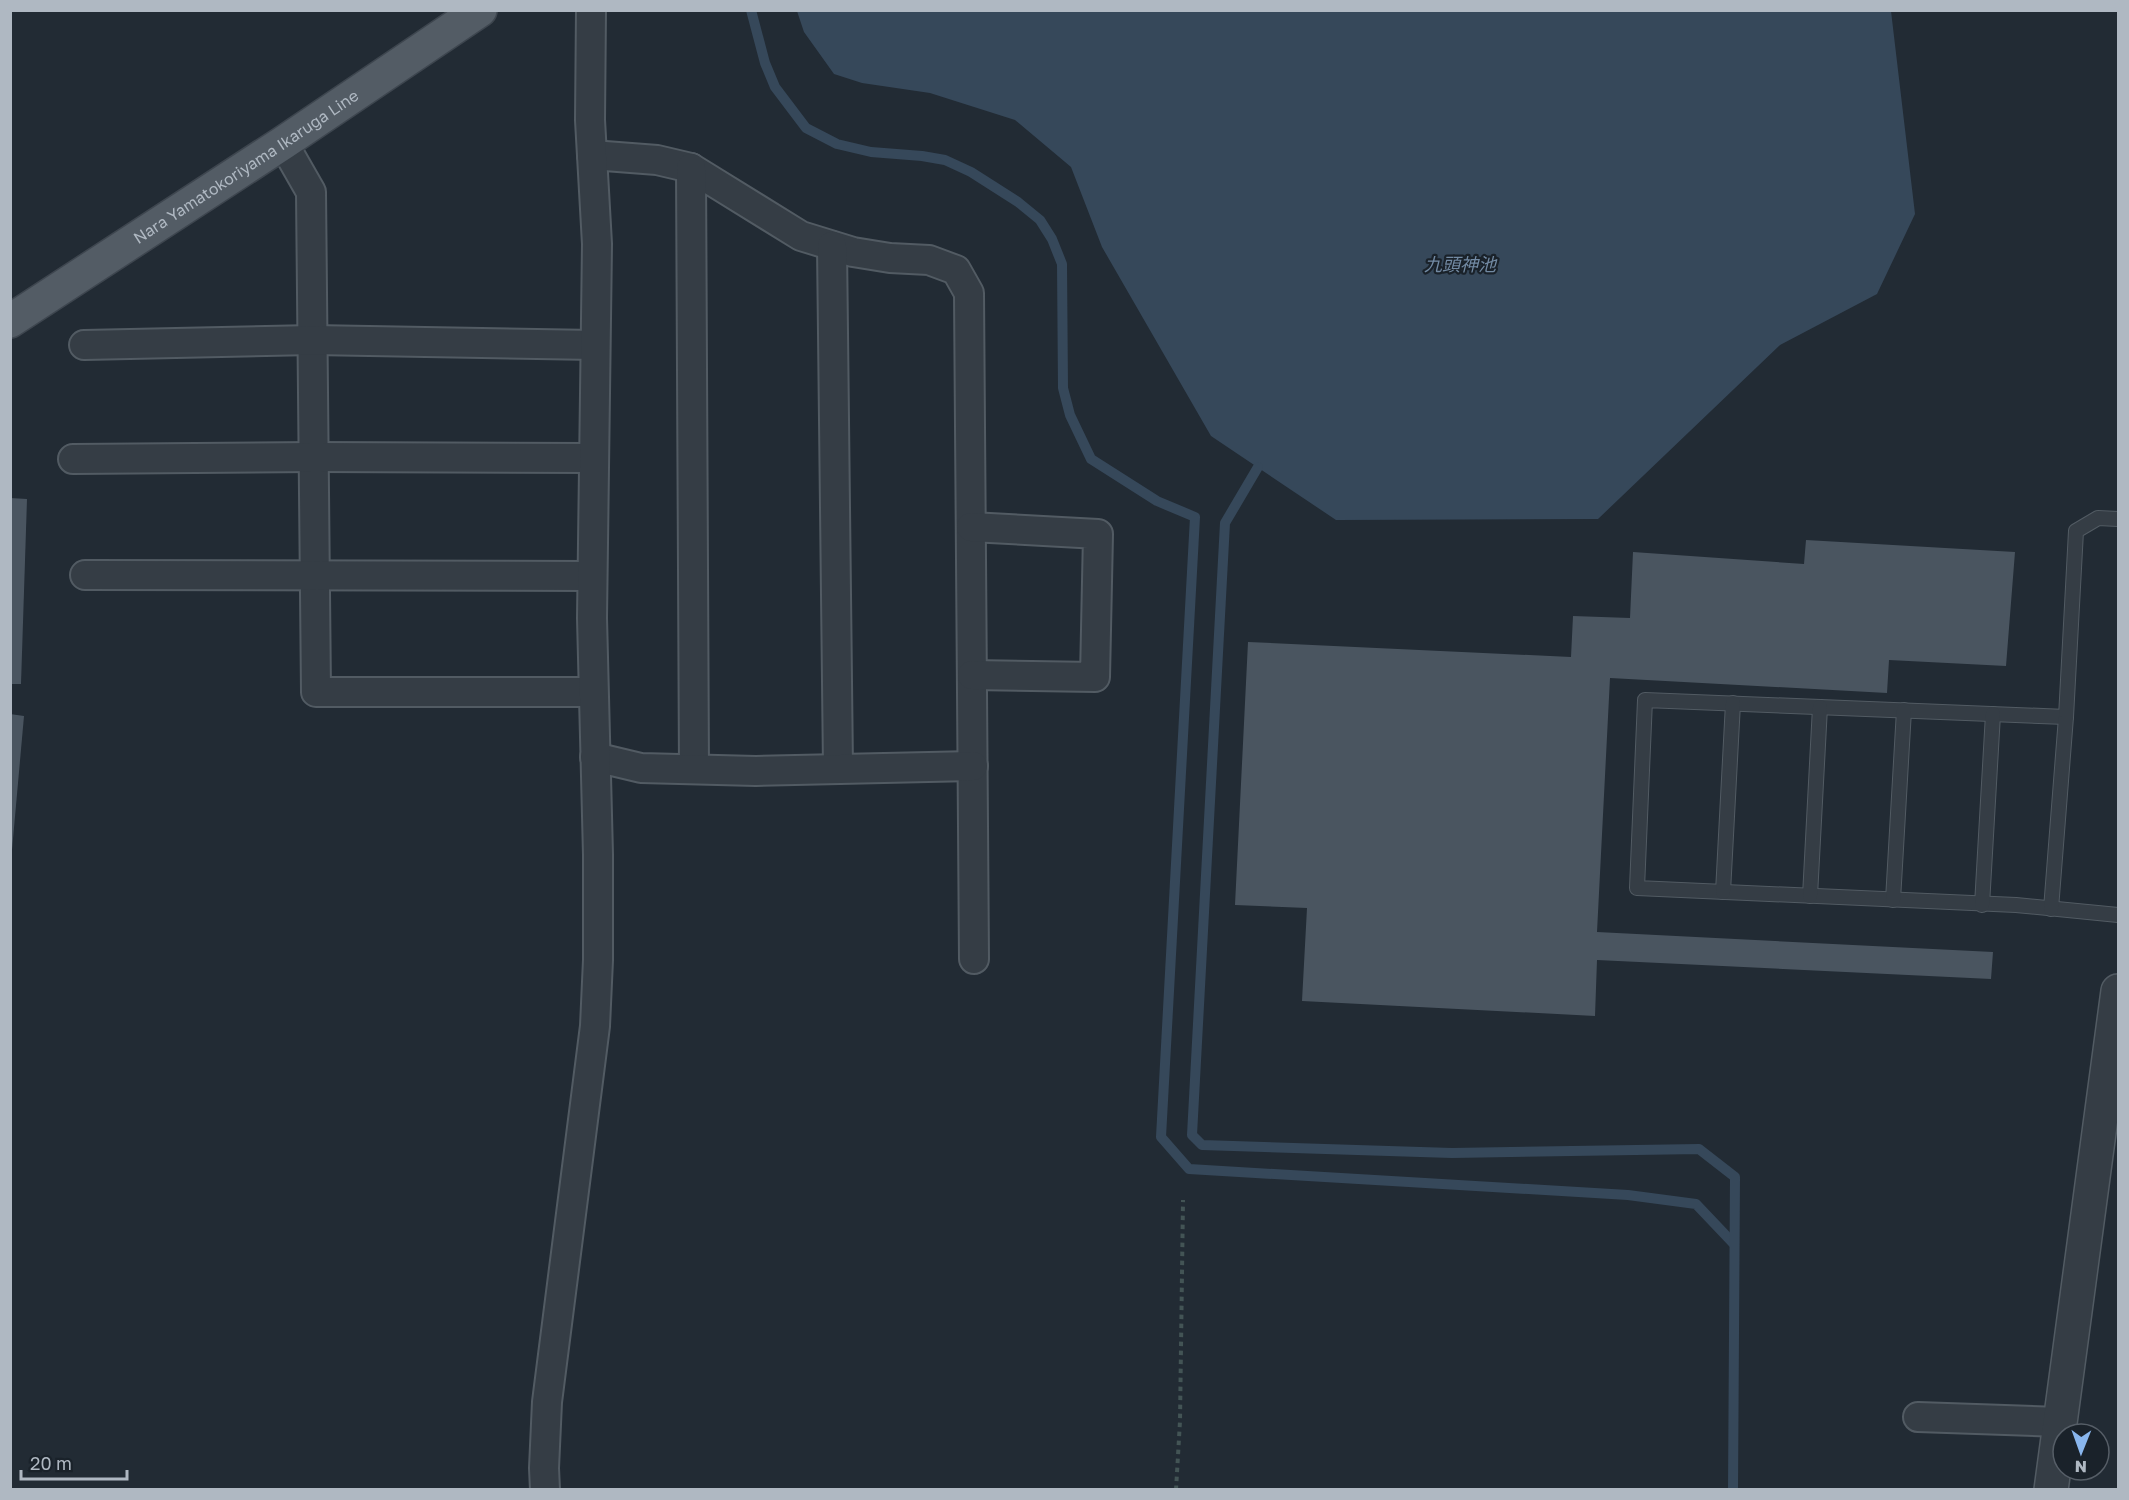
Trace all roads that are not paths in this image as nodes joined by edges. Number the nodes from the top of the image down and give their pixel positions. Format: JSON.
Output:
{"nodes":[{"id":1,"x":480,"y":10,"type":"edge"},
{"id":2,"x":591,"y":10,"type":"edge"},
{"id":3,"x":283,"y":143,"type":"junction"},
{"id":4,"x":592,"y":155,"type":"junction"},
{"id":5,"x":691,"y":168,"type":"junction"},
{"id":6,"x":831,"y":246,"type":"junction"},
{"id":7,"x":10,"y":321,"type":"edge"},
{"id":8,"x":313,"y":340,"type":"junction"},
{"id":9,"x":84,"y":345,"type":"dead end"},
{"id":10,"x":595,"y":345,"type":"junction"},
{"id":11,"x":314,"y":457,"type":"junction"},
{"id":12,"x":594,"y":458,"type":"junction"},
{"id":13,"x":73,"y":459,"type":"dead end"},
{"id":14,"x":2118,"y":519,"type":"edge"},
{"id":15,"x":971,"y":528,"type":"junction"},
{"id":16,"x":85,"y":575,"type":"dead end"},
{"id":17,"x":315,"y":576,"type":"junction"},
{"id":18,"x":592,"y":576,"type":"junction"},
{"id":19,"x":972,"y":675,"type":"junction"},
{"id":20,"x":593,"y":692,"type":"junction"},
{"id":21,"x":1733,"y":703,"type":"junction"},
{"id":22,"x":1820,"y":707,"type":"junction"},
{"id":23,"x":1904,"y":710,"type":"junction"},
{"id":24,"x":1993,"y":714,"type":"junction"},
{"id":25,"x":2066,"y":717,"type":"junction"},
{"id":26,"x":595,"y":757,"type":"junction"},
{"id":27,"x":973,"y":766,"type":"junction"},
{"id":28,"x":694,"y":769,"type":"junction"},
{"id":29,"x":838,"y":769,"type":"junction"},
{"id":30,"x":1724,"y":892,"type":"junction"},
{"id":31,"x":1810,"y":896,"type":"junction"},
{"id":32,"x":1893,"y":900,"type":"junction"},
{"id":33,"x":1982,"y":905,"type":"junction"},
{"id":34,"x":2051,"y":909,"type":"junction"},
{"id":35,"x":2118,"y":915,"type":"edge"},
{"id":36,"x":974,"y":959,"type":"dead end"},
{"id":37,"x":2118,"y":992,"type":"edge"},
{"id":38,"x":1918,"y":1417,"type":"dead end"},
{"id":39,"x":2059,"y":1422,"type":"joint"},
{"id":40,"x":545,"y":1490,"type":"edge"}],
"edges":[{"from":1,"to":3,"type":"main road","name":"Nara Yamatokoriyama Ikaruga Line"},
{"from":2,"to":4,"type":"street"},
{"from":3,"to":7,"type":"main road","name":"Nara Yamatokoriyama Ikaruga Line"},
{"from":3,"to":8,"type":"street"},
{"from":4,"to":5,"type":"street"},
{"from":4,"to":10,"type":"street"},
{"from":5,"to":6,"type":"street"},
{"from":5,"to":28,"type":"street"},
{"from":6,"to":15,"type":"street"},
{"from":6,"to":29,"type":"street"},
{"from":8,"to":9,"type":"street"},
{"from":8,"to":10,"type":"street"},
{"from":8,"to":11,"type":"street"},
{"from":10,"to":12,"type":"street"},
{"from":11,"to":12,"type":"street"},
{"from":11,"to":13,"type":"street"},
{"from":11,"to":17,"type":"street"},
{"from":12,"to":18,"type":"street"},
{"from":14,"to":25,"type":"lane"},
{"from":15,"to":19,"type":"street"},
{"from":15,"to":19,"type":"street"},
{"from":16,"to":17,"type":"street"},
{"from":17,"to":18,"type":"street"},
{"from":17,"to":20,"type":"street"},
{"from":18,"to":20,"type":"street"},
{"from":19,"to":27,"type":"street"},
{"from":20,"to":26,"type":"street"},
{"from":21,"to":22,"type":"lane"},
{"from":21,"to":30,"type":"lane"},
{"from":21,"to":30,"type":"lane"},
{"from":22,"to":23,"type":"lane"},
{"from":22,"to":31,"type":"lane"},
{"from":23,"to":24,"type":"lane"},
{"from":23,"to":32,"type":"lane"},
{"from":24,"to":25,"type":"lane"},
{"from":24,"to":33,"type":"lane"},
{"from":25,"to":34,"type":"lane"},
{"from":26,"to":28,"type":"street"},
{"from":26,"to":40,"type":"street"},
{"from":27,"to":29,"type":"street"},
{"from":27,"to":36,"type":"street"},
{"from":28,"to":29,"type":"street"},
{"from":30,"to":31,"type":"lane"},
{"from":31,"to":32,"type":"lane"},
{"from":32,"to":33,"type":"lane"},
{"from":33,"to":34,"type":"lane"},
{"from":34,"to":35,"type":"lane"},
{"from":37,"to":39,"type":"street"},
{"from":38,"to":39,"type":"street"}]}
